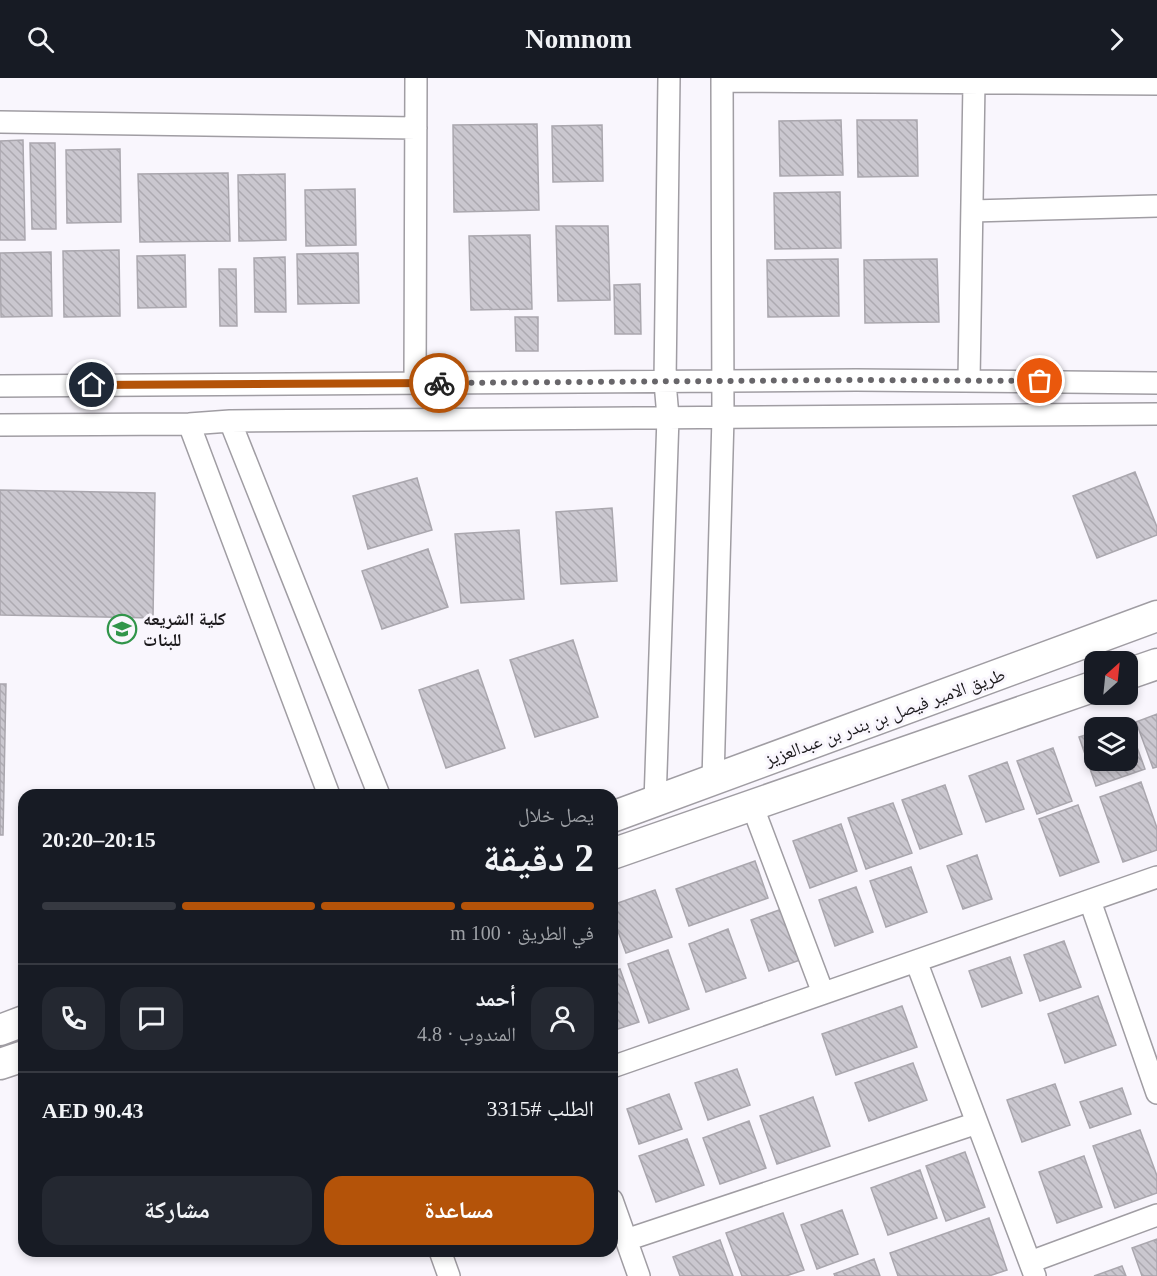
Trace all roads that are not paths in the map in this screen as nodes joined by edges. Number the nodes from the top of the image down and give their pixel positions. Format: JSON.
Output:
{"nodes":[{"id":1,"x":416,"y":78,"type":"edge"},
{"id":2,"x":669,"y":78,"type":"edge"},
{"id":3,"x":722,"y":79,"type":"edge"},
{"id":4,"x":974,"y":83,"type":"junction"},
{"id":5,"x":1157,"y":84,"type":"edge"},
{"id":6,"x":0,"y":122,"type":"edge"},
{"id":7,"x":416,"y":128,"type":"junction"},
{"id":8,"x":1157,"y":206,"type":"edge"},
{"id":9,"x":972,"y":211,"type":"junction"},
{"id":10,"x":969,"y":380,"type":"junction"},
{"id":11,"x":721,"y":381,"type":"junction"},
{"id":12,"x":665,"y":382,"type":"junction"},
{"id":13,"x":1157,"y":382,"type":"edge"},
{"id":14,"x":415,"y":383,"type":"junction"},
{"id":15,"x":0,"y":386,"type":"edge"},
{"id":16,"x":1157,"y":414,"type":"edge"},
{"id":17,"x":668,"y":417,"type":"junction"},
{"id":18,"x":723,"y":417,"type":"junction"},
{"id":19,"x":230,"y":421,"type":"junction"},
{"id":20,"x":189,"y":424,"type":"junction"},
{"id":21,"x":0,"y":425,"type":"edge"},
{"id":22,"x":1157,"y":616,"type":"edge"},
{"id":23,"x":1157,"y":664,"type":"edge"},
{"id":24,"x":1138,"y":671,"type":"edge"},
{"id":25,"x":1084,"y":690,"type":"edge"},
{"id":26,"x":713,"y":780,"type":"junction"},
{"id":27,"x":327,"y":789,"type":"edge"},
{"id":28,"x":377,"y":789,"type":"edge"},
{"id":29,"x":655,"y":802,"type":"junction"},
{"id":30,"x":752,"y":805,"type":"junction"},
{"id":31,"x":618,"y":815,"type":"edge"},
{"id":32,"x":618,"y":852,"type":"edge"},
{"id":33,"x":1157,"y":878,"type":"edge"},
{"id":34,"x":1090,"y":901,"type":"junction"},
{"id":35,"x":916,"y":961,"type":"junction"},
{"id":36,"x":822,"y":993,"type":"junction"},
{"id":37,"x":18,"y":1023,"type":"edge"},
{"id":38,"x":0,"y":1030,"type":"edge"},
{"id":39,"x":18,"y":1058,"type":"edge"},
{"id":40,"x":0,"y":1064,"type":"edge"},
{"id":41,"x":618,"y":1065,"type":"edge"},
{"id":42,"x":1157,"y":1093,"type":"edge"},
{"id":43,"x":977,"y":1123,"type":"junction"},
{"id":44,"x":1157,"y":1215,"type":"edge"},
{"id":45,"x":618,"y":1217,"type":"edge"},
{"id":46,"x":626,"y":1240,"type":"junction"},
{"id":47,"x":442,"y":1257,"type":"edge"},
{"id":48,"x":1033,"y":1269,"type":"edge"},
{"id":49,"x":449,"y":1276,"type":"edge"},
{"id":50,"x":639,"y":1276,"type":"edge"}],
"edges":[{"from":1,"to":7,"type":"street"},
{"from":2,"to":12,"type":"street"},
{"from":3,"to":4,"type":"street"},
{"from":3,"to":11,"type":"street"},
{"from":4,"to":5,"type":"street"},
{"from":4,"to":9,"type":"street"},
{"from":6,"to":7,"type":"street"},
{"from":7,"to":14,"type":"street"},
{"from":8,"to":9,"type":"street"},
{"from":9,"to":10,"type":"street"},
{"from":10,"to":11,"type":"street"},
{"from":10,"to":13,"type":"street"},
{"from":11,"to":12,"type":"street"},
{"from":11,"to":18,"type":"street"},
{"from":12,"to":14,"type":"street"},
{"from":12,"to":17,"type":"street"},
{"from":14,"to":15,"type":"street"},
{"from":16,"to":18,"type":"street"},
{"from":17,"to":18,"type":"street"},
{"from":17,"to":19,"type":"street"},
{"from":17,"to":29,"type":"street"},
{"from":18,"to":26,"type":"street"},
{"from":19,"to":20,"type":"street"},
{"from":19,"to":28,"type":"street"},
{"from":20,"to":21,"type":"street"},
{"from":20,"to":27,"type":"street"},
{"from":22,"to":26,"type":"street","name":"طريق الامير فيصل بن بندر بن عبدالعزيز"},
{"from":23,"to":24,"type":"street"},
{"from":25,"to":30,"type":"street"},
{"from":26,"to":29,"type":"street","name":"طريق الامير فيصل بن بندر بن عبدالعزيز"},
{"from":29,"to":31,"type":"street","name":"طريق الامير فيصل بن بندر بن عبدالعزيز"},
{"from":30,"to":32,"type":"street"},
{"from":30,"to":36,"type":"street"},
{"from":33,"to":34,"type":"street"},
{"from":34,"to":35,"type":"street"},
{"from":34,"to":42,"type":"street"},
{"from":35,"to":36,"type":"street"},
{"from":35,"to":43,"type":"street"},
{"from":36,"to":41,"type":"street"},
{"from":37,"to":38,"type":"street"},
{"from":39,"to":40,"type":"street"},
{"from":43,"to":46,"type":"street"},
{"from":43,"to":48,"type":"street"},
{"from":44,"to":48,"type":"street"},
{"from":45,"to":46,"type":"street"},
{"from":46,"to":50,"type":"street"},
{"from":47,"to":49,"type":"street"}]}
